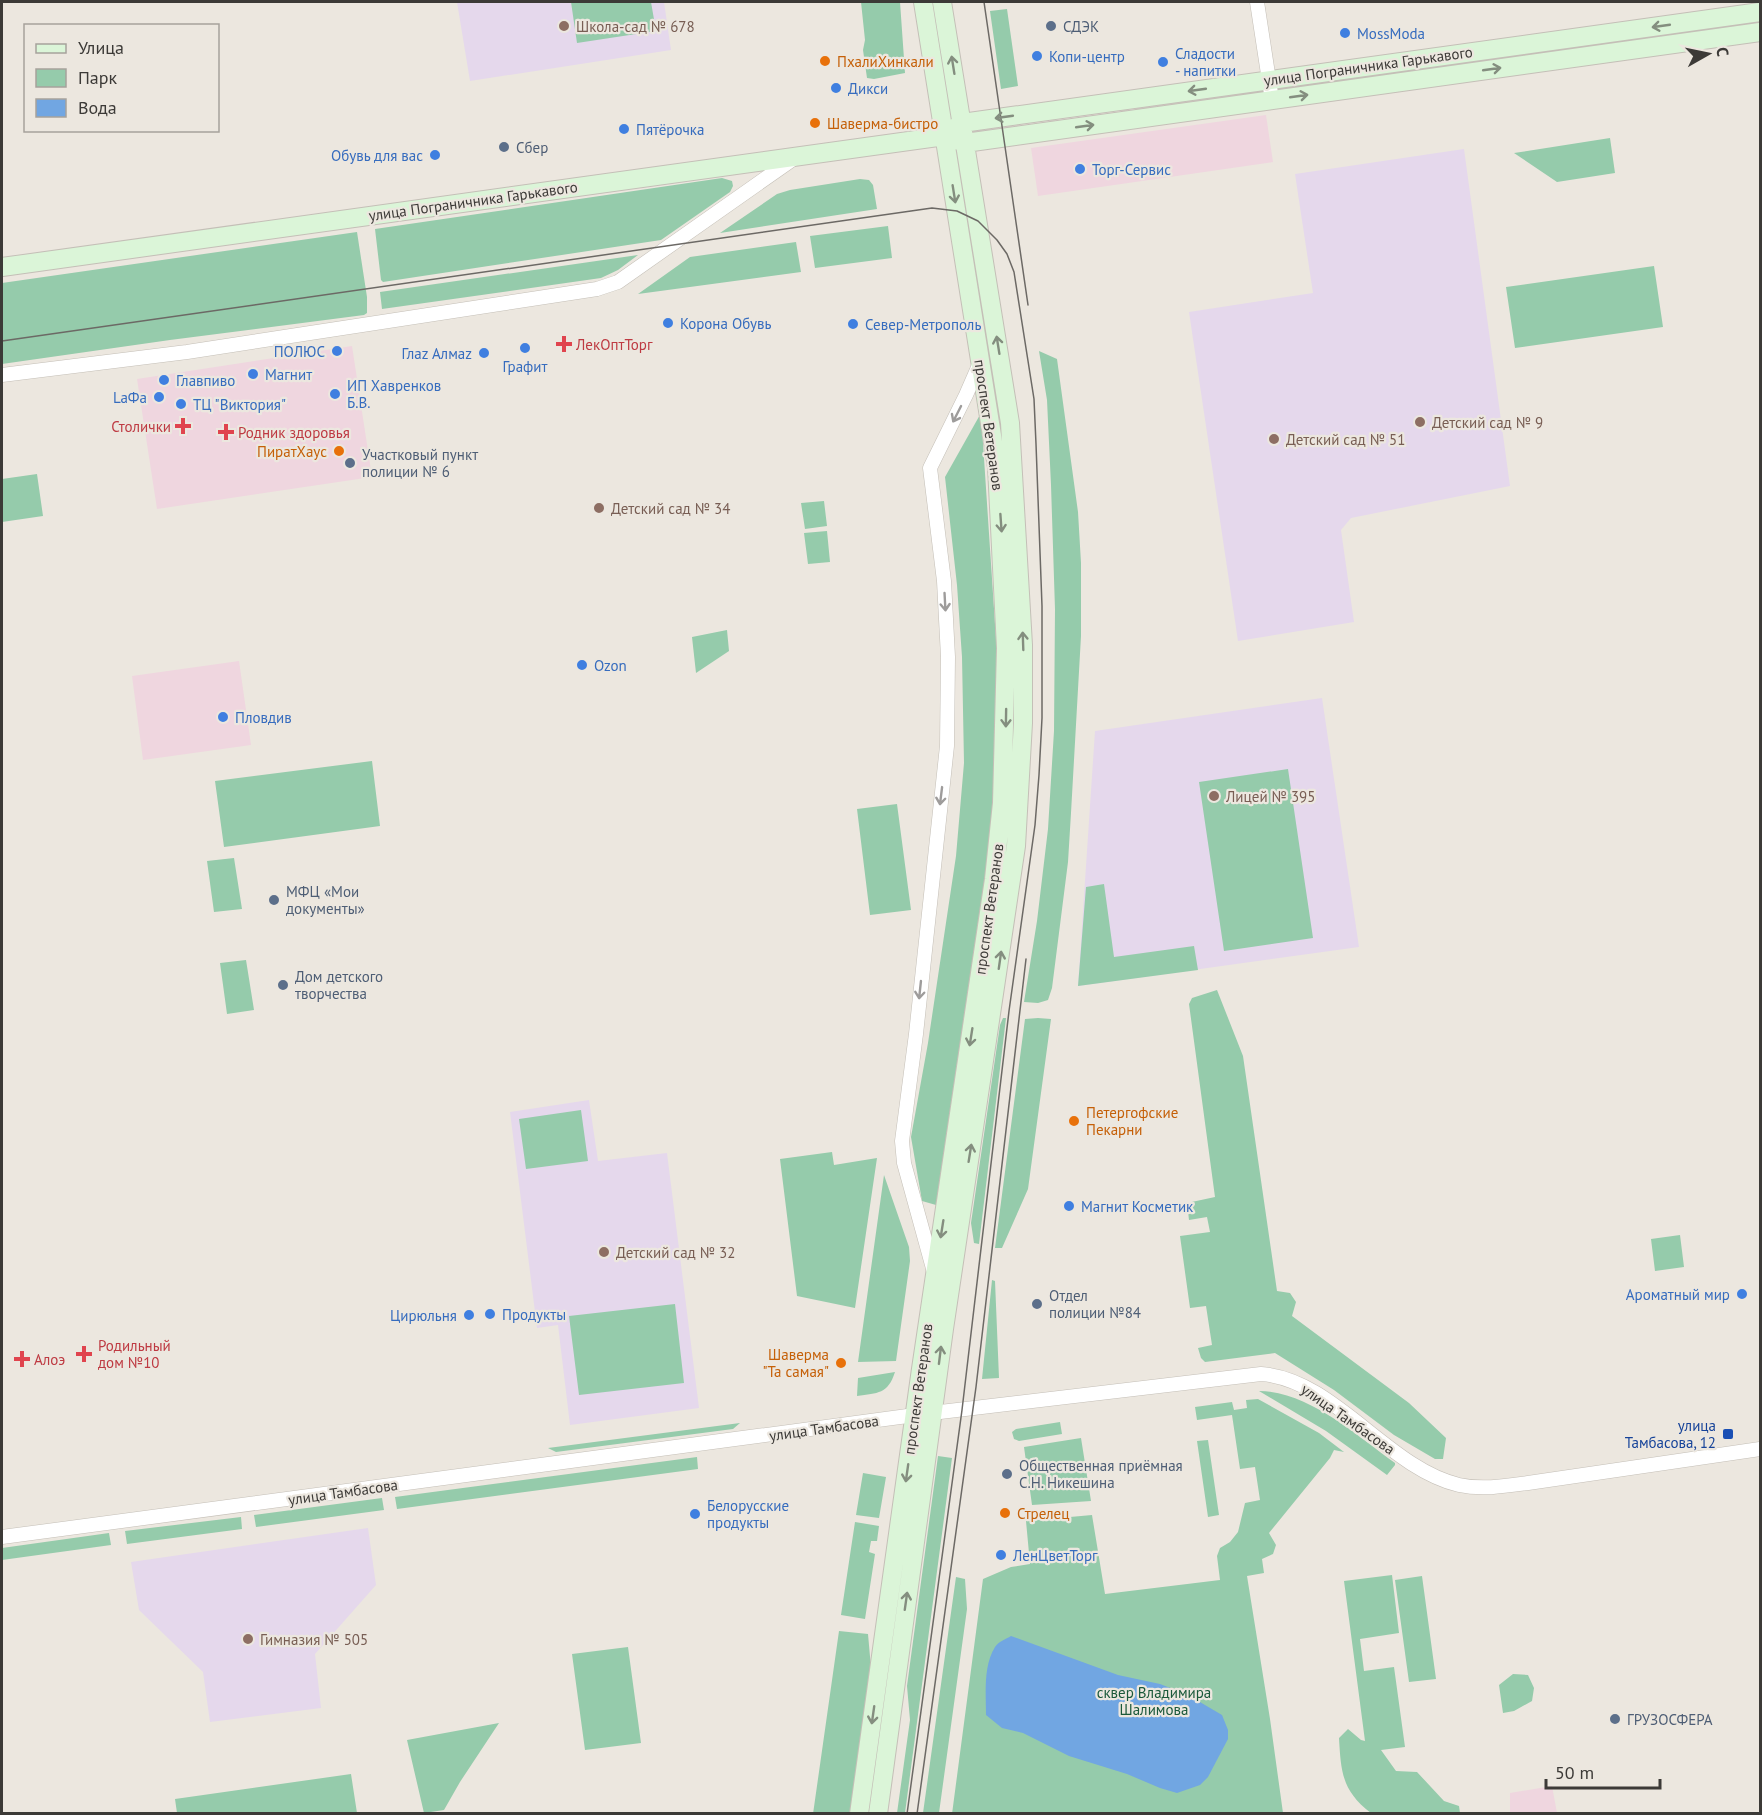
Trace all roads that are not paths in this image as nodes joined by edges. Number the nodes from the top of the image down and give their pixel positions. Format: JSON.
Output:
{"nodes":[{"id":1,"x":923,"y":2,"type":"edge"},
{"id":2,"x":942,"y":2,"type":"edge"},
{"id":3,"x":1257,"y":2,"type":"edge"},
{"id":4,"x":1761,"y":12,"type":"edge"},
{"id":5,"x":1761,"y":32,"type":"edge"},
{"id":6,"x":1269,"y":80,"type":"junction"},
{"id":7,"x":1272,"y":100,"type":"junction"},
{"id":8,"x":962,"y":123,"type":"junction"},
{"id":9,"x":945,"y":136,"type":"junction"},
{"id":10,"x":965,"y":143,"type":"junction"},
{"id":11,"x":795,"y":158,"type":"junction"},
{"id":12,"x":2,"y":267,"type":"edge"},
{"id":13,"x":981,"y":361,"type":"junction"},
{"id":14,"x":2,"y":375,"type":"edge"},
{"id":15,"x":935,"y":1275,"type":"junction"},
{"id":16,"x":934,"y":1413,"type":"junction"},
{"id":17,"x":915,"y":1415,"type":"junction"},
{"id":18,"x":1761,"y":1449,"type":"edge"},
{"id":19,"x":2,"y":1537,"type":"edge"},
{"id":20,"x":859,"y":1814,"type":"edge"},
{"id":21,"x":878,"y":1814,"type":"edge"}],
"edges":[{"from":1,"to":9,"type":"main road","name":"проспект Ветеранов"},
{"from":8,"to":2,"type":"main road","name":"проспект Ветеранов","one_way":true},
{"from":3,"to":6,"type":"street"},
{"from":4,"to":6,"type":"main road","name":"улица Пограничника Гарькавого","one_way":true},
{"from":7,"to":5,"type":"main road","name":"улица Пограничника Гарькавого","one_way":true},
{"from":6,"to":7,"type":"street"},
{"from":6,"to":8,"type":"main road","name":"улица Пограничника Гарькавого","one_way":true},
{"from":10,"to":7,"type":"main road","name":"улица Пограничника Гарькавого","one_way":true},
{"from":8,"to":9,"type":"main road","name":"улица Пограничника Гарькавого"},
{"from":8,"to":10,"type":"main road","name":"проспект Ветеранов"},
{"from":9,"to":10,"type":"main road","name":"улица Пограничника Гарькавого"},
{"from":9,"to":11,"type":"main road","name":"улица Пограничника Гарькавого"},
{"from":9,"to":13,"type":"main road","name":"проспект Ветеранов","one_way":true},
{"from":16,"to":10,"type":"main road","name":"проспект Ветеранов","one_way":true},
{"from":11,"to":12,"type":"main road","name":"улица Пограничника Гарькавого"},
{"from":11,"to":14,"type":"street"},
{"from":13,"to":15,"type":"main road","name":"проспект Ветеранов","one_way":true},
{"from":13,"to":15,"type":"street","one_way":true},
{"from":15,"to":17,"type":"main road","name":"проспект Ветеранов"},
{"from":16,"to":17,"type":"street","name":"улица Тамбасова"},
{"from":16,"to":18,"type":"street","name":"улица Тамбасова"},
{"from":21,"to":16,"type":"main road","name":"проспект Ветеранов","one_way":true},
{"from":17,"to":19,"type":"street","name":"улица Тамбасова"},
{"from":17,"to":20,"type":"main road","name":"проспект Ветеранов","one_way":true}]}
